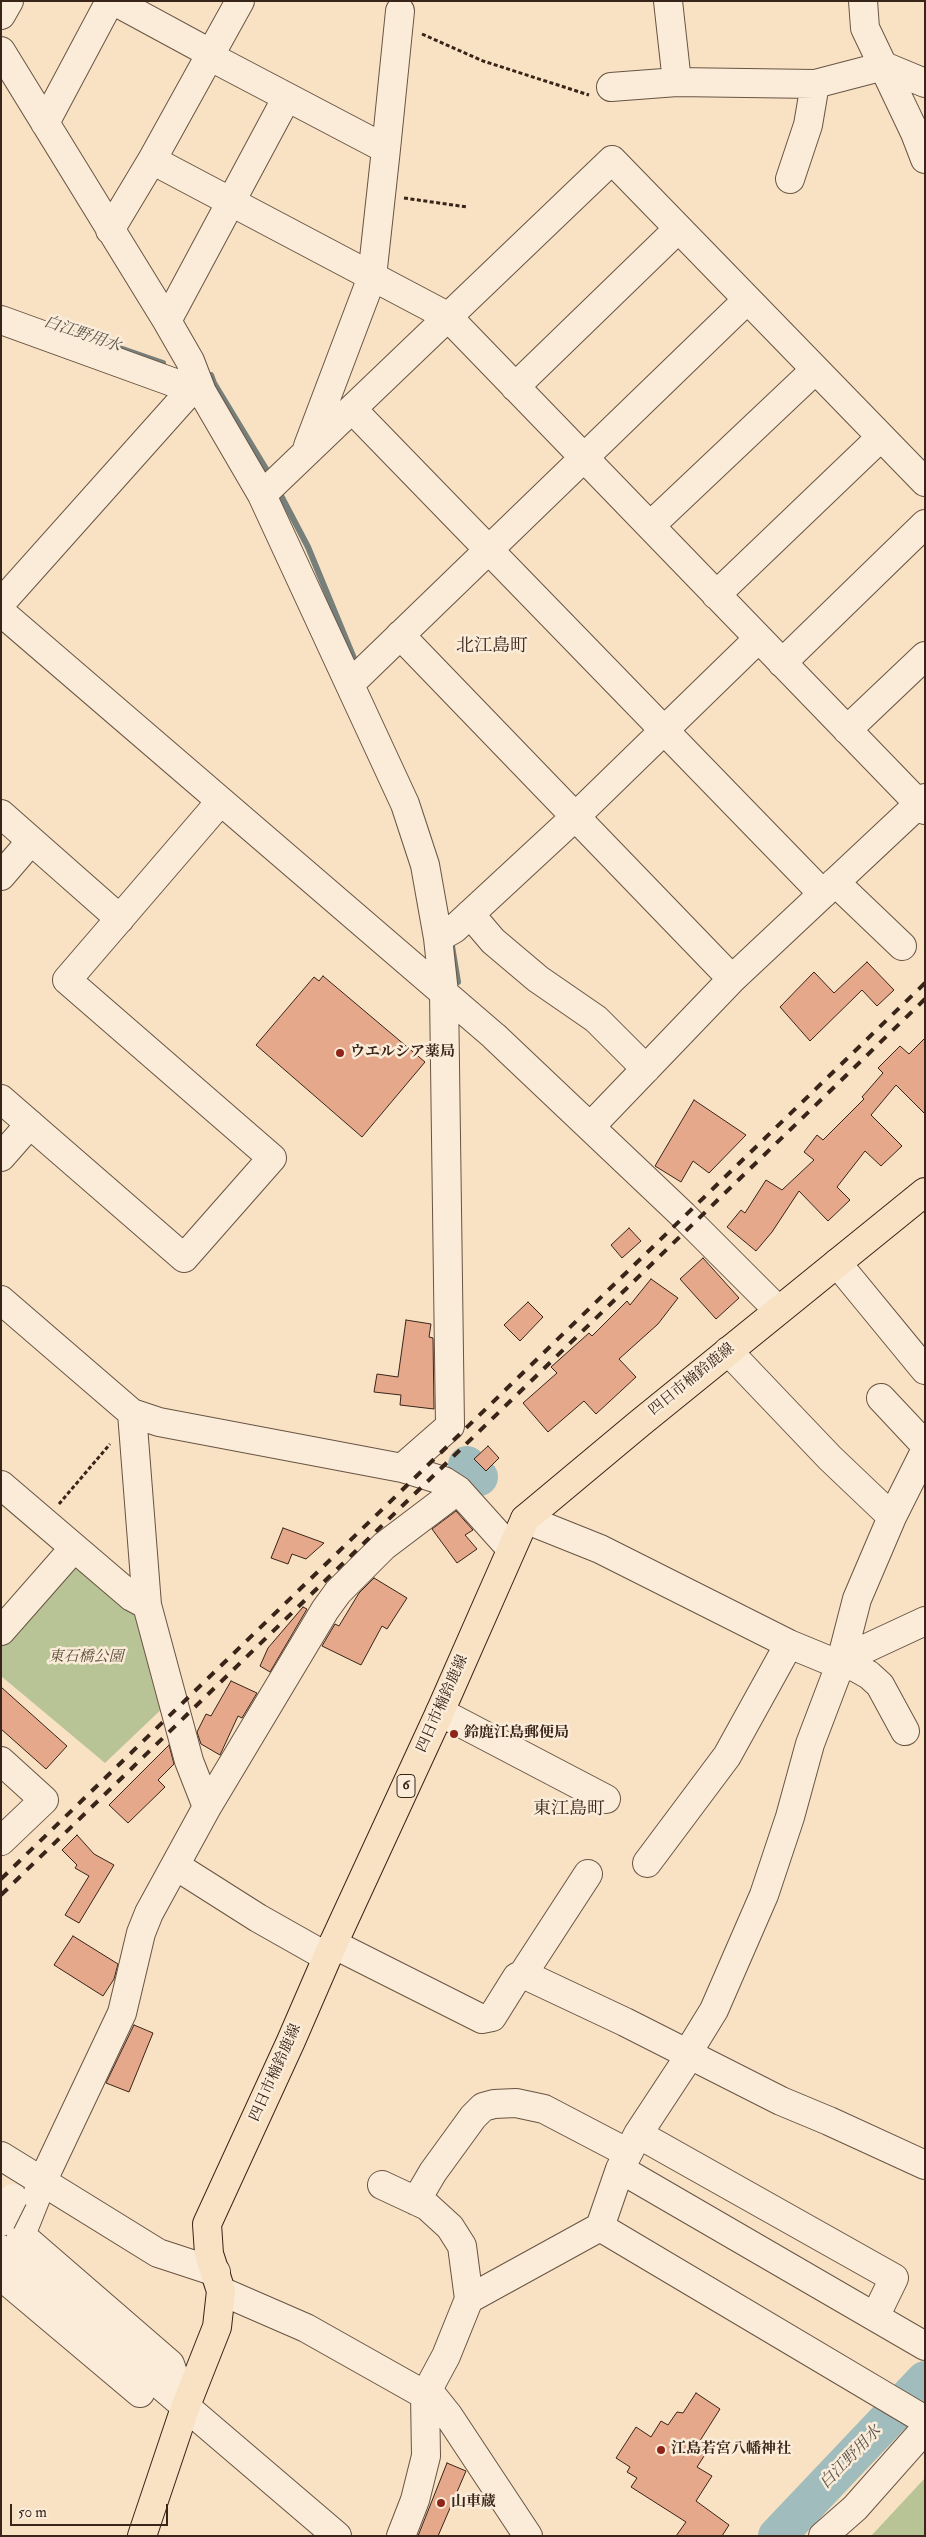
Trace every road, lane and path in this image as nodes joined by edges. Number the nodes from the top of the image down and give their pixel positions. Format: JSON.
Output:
{"nodes":[{"id":1,"x":9,"y":1,"type":"edge"},
{"id":2,"x":110,"y":1,"type":"edge"},
{"id":3,"x":114,"y":1,"type":"edge"},
{"id":4,"x":240,"y":1,"type":"edge"},
{"id":5,"x":668,"y":1,"type":"edge"},
{"id":6,"x":863,"y":1,"type":"edge"},
{"id":7,"x":1,"y":15,"type":"edge"},
{"id":8,"x":399,"y":18,"type":"joint"},
{"id":9,"x":1,"y":51,"type":"edge"},
{"id":10,"x":210,"y":55,"type":"junction"},
{"id":11,"x":884,"y":66,"type":"junction"},
{"id":12,"x":11,"y":82,"type":"edge"},
{"id":13,"x":676,"y":82,"type":"junction"},
{"id":14,"x":925,"y":82,"type":"edge"},
{"id":15,"x":815,"y":84,"type":"junction"},
{"id":16,"x":611,"y":87,"type":"joint"},
{"id":17,"x":287,"y":97,"type":"junction"},
{"id":18,"x":45,"y":123,"type":"junction"},
{"id":19,"x":386,"y":149,"type":"junction"},
{"id":20,"x":152,"y":160,"type":"junction"},
{"id":21,"x":925,"y":160,"type":"edge"},
{"id":22,"x":790,"y":179,"type":"dead end"},
{"id":23,"x":382,"y":195,"type":"junction"},
{"id":24,"x":230,"y":203,"type":"junction"},
{"id":25,"x":467,"y":206,"type":"dead end"},
{"id":26,"x":678,"y":229,"type":"junction"},
{"id":27,"x":110,"y":230,"type":"junction"},
{"id":28,"x":372,"y":277,"type":"junction"},
{"id":29,"x":747,"y":300,"type":"junction"},
{"id":30,"x":447,"y":316,"type":"junction"},
{"id":31,"x":1,"y":320,"type":"edge"},
{"id":32,"x":167,"y":321,"type":"junction"},
{"id":33,"x":815,"y":370,"type":"junction"},
{"id":34,"x":198,"y":385,"type":"junction"},
{"id":35,"x":515,"y":387,"type":"junction"},
{"id":36,"x":352,"y":409,"type":"junction"},
{"id":37,"x":881,"y":437,"type":"junction"},
{"id":38,"x":306,"y":452,"type":"junction"},
{"id":39,"x":583,"y":458,"type":"junction"},
{"id":40,"x":925,"y":482,"type":"edge"},
{"id":41,"x":270,"y":487,"type":"junction"},
{"id":42,"x":925,"y":524,"type":"edge"},
{"id":43,"x":650,"y":526,"type":"junction"},
{"id":44,"x":488,"y":549,"type":"junction"},
{"id":45,"x":716,"y":595,"type":"junction"},
{"id":46,"x":5,"y":620,"type":"edge"},
{"id":47,"x":400,"y":635,"type":"junction"},
{"id":48,"x":758,"y":639,"type":"junction"},
{"id":49,"x":925,"y":656,"type":"edge"},
{"id":50,"x":782,"y":663,"type":"junction"},
{"id":51,"x":351,"y":683,"type":"junction"},
{"id":52,"x":847,"y":730,"type":"junction"},
{"id":53,"x":664,"y":731,"type":"junction"},
{"id":54,"x":220,"y":802,"type":"junction"},
{"id":55,"x":923,"y":804,"type":"edge"},
{"id":56,"x":1,"y":814,"type":"edge"},
{"id":57,"x":576,"y":816,"type":"junction"},
{"id":58,"x":31,"y":840,"type":"junction"},
{"id":59,"x":1,"y":876,"type":"edge"},
{"id":60,"x":829,"y":888,"type":"junction"},
{"id":61,"x":120,"y":919,"type":"junction"},
{"id":62,"x":452,"y":929,"type":"junction"},
{"id":63,"x":902,"y":946,"type":"dead end"},
{"id":64,"x":732,"y":979,"type":"junction"},
{"id":65,"x":444,"y":993,"type":"junction"},
{"id":66,"x":646,"y":1069,"type":"junction"},
{"id":67,"x":1,"y":1099,"type":"edge"},
{"id":68,"x":30,"y":1124,"type":"junction"},
{"id":69,"x":590,"y":1126,"type":"junction"},
{"id":70,"x":1,"y":1157,"type":"edge"},
{"id":71,"x":925,"y":1192,"type":"edge"},
{"id":72,"x":837,"y":1263,"type":"junction"},
{"id":73,"x":1,"y":1300,"type":"edge"},
{"id":74,"x":778,"y":1310,"type":"junction"},
{"id":75,"x":728,"y":1351,"type":"junction"},
{"id":76,"x":925,"y":1370,"type":"edge"},
{"id":77,"x":881,"y":1398,"type":"dead end"},
{"id":78,"x":132,"y":1414,"type":"junction"},
{"id":79,"x":925,"y":1445,"type":"edge"},
{"id":80,"x":925,"y":1451,"type":"edge"},
{"id":81,"x":402,"y":1468,"type":"junction"},
{"id":82,"x":1,"y":1485,"type":"edge"},
{"id":83,"x":458,"y":1490,"type":"junction"},
{"id":84,"x":892,"y":1517,"type":"junction"},
{"id":85,"x":525,"y":1519,"type":"junction"},
{"id":86,"x":44,"y":1522,"type":"junction"},
{"id":87,"x":74,"y":1548,"type":"junction"},
{"id":88,"x":511,"y":1548,"type":"junction"},
{"id":89,"x":146,"y":1605,"type":"junction"},
{"id":90,"x":925,"y":1622,"type":"edge"},
{"id":91,"x":1,"y":1631,"type":"edge"},
{"id":92,"x":789,"y":1644,"type":"junction"},
{"id":93,"x":840,"y":1665,"type":"junction"},
{"id":94,"x":440,"y":1712,"type":"junction"},
{"id":95,"x":905,"y":1731,"type":"dead end"},
{"id":96,"x":1,"y":1761,"type":"edge"},
{"id":97,"x":606,"y":1799,"type":"dead end"},
{"id":98,"x":207,"y":1807,"type":"junction"},
{"id":99,"x":1,"y":1841,"type":"edge"},
{"id":100,"x":647,"y":1864,"type":"dead end"},
{"id":101,"x":176,"y":1866,"type":"junction"},
{"id":102,"x":588,"y":1874,"type":"dead end"},
{"id":103,"x":330,"y":1950,"type":"junction"},
{"id":104,"x":523,"y":1974,"type":"junction"},
{"id":105,"x":689,"y":2054,"type":"junction"},
{"id":106,"x":629,"y":2152,"type":"junction"},
{"id":107,"x":1,"y":2156,"type":"edge"},
{"id":108,"x":925,"y":2165,"type":"edge"},
{"id":109,"x":43,"y":2180,"type":"junction"},
{"id":110,"x":382,"y":2185,"type":"dead end"},
{"id":111,"x":416,"y":2201,"type":"junction"},
{"id":112,"x":7,"y":2206,"type":"edge"},
{"id":113,"x":600,"y":2227,"type":"junction"},
{"id":114,"x":8,"y":2235,"type":"edge"},
{"id":115,"x":1,"y":2276,"type":"edge"},
{"id":116,"x":218,"y":2281,"type":"junction"},
{"id":117,"x":469,"y":2299,"type":"junction"},
{"id":118,"x":875,"y":2317,"type":"junction"},
{"id":119,"x":925,"y":2346,"type":"edge"},
{"id":120,"x":426,"y":2393,"type":"junction"},
{"id":121,"x":185,"y":2408,"type":"junction"},
{"id":122,"x":912,"y":2414,"type":"edge"},
{"id":123,"x":142,"y":2536,"type":"edge"},
{"id":124,"x":337,"y":2536,"type":"edge"},
{"id":125,"x":401,"y":2536,"type":"edge"},
{"id":126,"x":528,"y":2536,"type":"edge"},
{"id":127,"x":823,"y":2536,"type":"edge"}],
"edges":[{"from":1,"to":7,"type":"street"},
{"from":2,"to":18,"type":"street"},
{"from":3,"to":10,"type":"street"},
{"from":4,"to":10,"type":"street"},
{"from":5,"to":13,"type":"street"},
{"from":6,"to":11,"type":"street"},
{"from":8,"to":16,"type":"path"},
{"from":8,"to":19,"type":"street"},
{"from":9,"to":12,"type":"street"},
{"from":10,"to":17,"type":"street"},
{"from":10,"to":20,"type":"street"},
{"from":11,"to":14,"type":"street"},
{"from":11,"to":15,"type":"street"},
{"from":11,"to":21,"type":"street"},
{"from":12,"to":18,"type":"street"},
{"from":13,"to":15,"type":"street"},
{"from":13,"to":16,"type":"street"},
{"from":15,"to":22,"type":"street"},
{"from":17,"to":19,"type":"street"},
{"from":17,"to":24,"type":"street"},
{"from":18,"to":27,"type":"street"},
{"from":19,"to":23,"type":"street"},
{"from":20,"to":24,"type":"street"},
{"from":20,"to":27,"type":"street"},
{"from":23,"to":25,"type":"path"},
{"from":23,"to":28,"type":"street"},
{"from":24,"to":28,"type":"street"},
{"from":24,"to":32,"type":"street"},
{"from":26,"to":29,"type":"street"},
{"from":26,"to":30,"type":"street"},
{"from":26,"to":35,"type":"street"},
{"from":27,"to":32,"type":"street"},
{"from":28,"to":30,"type":"street"},
{"from":28,"to":38,"type":"street"},
{"from":29,"to":33,"type":"street"},
{"from":29,"to":39,"type":"street"},
{"from":30,"to":35,"type":"street"},
{"from":30,"to":36,"type":"street"},
{"from":31,"to":34,"type":"street"},
{"from":32,"to":34,"type":"street"},
{"from":33,"to":37,"type":"street"},
{"from":33,"to":43,"type":"street"},
{"from":34,"to":41,"type":"street"},
{"from":34,"to":46,"type":"street"},
{"from":35,"to":39,"type":"street"},
{"from":36,"to":38,"type":"street"},
{"from":36,"to":44,"type":"street"},
{"from":37,"to":40,"type":"street"},
{"from":37,"to":45,"type":"street"},
{"from":38,"to":41,"type":"street"},
{"from":39,"to":43,"type":"street"},
{"from":39,"to":44,"type":"street"},
{"from":41,"to":51,"type":"street"},
{"from":42,"to":50,"type":"street"},
{"from":43,"to":45,"type":"street"},
{"from":44,"to":47,"type":"street"},
{"from":44,"to":53,"type":"street"},
{"from":45,"to":48,"type":"street"},
{"from":46,"to":54,"type":"street"},
{"from":47,"to":51,"type":"street"},
{"from":47,"to":57,"type":"street"},
{"from":48,"to":50,"type":"street"},
{"from":48,"to":53,"type":"street"},
{"from":49,"to":52,"type":"street"},
{"from":50,"to":52,"type":"street"},
{"from":51,"to":62,"type":"street"},
{"from":52,"to":55,"type":"street"},
{"from":53,"to":57,"type":"street"},
{"from":53,"to":60,"type":"street"},
{"from":54,"to":61,"type":"street"},
{"from":54,"to":65,"type":"street"},
{"from":55,"to":60,"type":"street"},
{"from":56,"to":58,"type":"street"},
{"from":57,"to":62,"type":"street"},
{"from":57,"to":64,"type":"street"},
{"from":58,"to":59,"type":"street"},
{"from":58,"to":61,"type":"street"},
{"from":60,"to":63,"type":"street"},
{"from":60,"to":64,"type":"street"},
{"from":61,"to":68,"type":"street"},
{"from":62,"to":65,"type":"street"},
{"from":62,"to":66,"type":"street"},
{"from":64,"to":66,"type":"street"},
{"from":65,"to":69,"type":"street"},
{"from":65,"to":81,"type":"street"},
{"from":66,"to":69,"type":"street"},
{"from":67,"to":68,"type":"street"},
{"from":68,"to":70,"type":"street"},
{"from":69,"to":74,"type":"street"},
{"from":71,"to":72,"type":"main road","name":"四日市楠鈴鹿線","number":"6"},
{"from":72,"to":74,"type":"main road","name":"四日市楠鈴鹿線","number":"6"},
{"from":72,"to":76,"type":"street"},
{"from":73,"to":78,"type":"street"},
{"from":74,"to":75,"type":"main road","name":"四日市楠鈴鹿線","number":"6"},
{"from":75,"to":84,"type":"street"},
{"from":75,"to":85,"type":"main road","name":"四日市楠鈴鹿線","number":"6"},
{"from":77,"to":79,"type":"street"},
{"from":78,"to":81,"type":"street"},
{"from":78,"to":86,"type":"path"},
{"from":78,"to":89,"type":"street"},
{"from":80,"to":84,"type":"street"},
{"from":81,"to":83,"type":"street"},
{"from":82,"to":86,"type":"street"},
{"from":83,"to":88,"type":"street"},
{"from":83,"to":98,"type":"street"},
{"from":84,"to":93,"type":"street"},
{"from":85,"to":88,"type":"main road","name":"四日市楠鈴鹿線","number":"6"},
{"from":85,"to":92,"type":"street"},
{"from":86,"to":87,"type":"street"},
{"from":87,"to":89,"type":"street"},
{"from":87,"to":91,"type":"street"},
{"from":88,"to":94,"type":"main road","name":"四日市楠鈴鹿線","number":"6"},
{"from":89,"to":98,"type":"street"},
{"from":90,"to":93,"type":"street"},
{"from":92,"to":93,"type":"street"},
{"from":92,"to":100,"type":"street"},
{"from":93,"to":95,"type":"street"},
{"from":93,"to":105,"type":"street"},
{"from":94,"to":97,"type":"street"},
{"from":94,"to":103,"type":"main road","name":"四日市楠鈴鹿線","number":"6"},
{"from":96,"to":99,"type":"street"},
{"from":98,"to":101,"type":"street"},
{"from":101,"to":103,"type":"street"},
{"from":101,"to":109,"type":"street"},
{"from":102,"to":104,"type":"street"},
{"from":103,"to":104,"type":"street"},
{"from":103,"to":116,"type":"main road","name":"四日市楠鈴鹿線","number":"6"},
{"from":104,"to":105,"type":"street"},
{"from":105,"to":106,"type":"street"},
{"from":105,"to":108,"type":"street"},
{"from":106,"to":111,"type":"street"},
{"from":106,"to":113,"type":"street"},
{"from":106,"to":118,"type":"street"},
{"from":106,"to":118,"type":"street"},
{"from":107,"to":109,"type":"street"},
{"from":109,"to":114,"type":"street"},
{"from":109,"to":116,"type":"street"},
{"from":110,"to":111,"type":"street"},
{"from":111,"to":117,"type":"street"},
{"from":112,"to":114,"type":"street","bridge":true},
{"from":113,"to":117,"type":"street"},
{"from":113,"to":122,"type":"street"},
{"from":114,"to":121,"type":"street"},
{"from":115,"to":121,"type":"street"},
{"from":116,"to":120,"type":"street"},
{"from":116,"to":121,"type":"main road","name":"四日市楠鈴鹿線","number":"6"},
{"from":117,"to":120,"type":"street"},
{"from":118,"to":119,"type":"street"},
{"from":120,"to":125,"type":"street"},
{"from":120,"to":126,"type":"street"},
{"from":121,"to":123,"type":"main road","name":"四日市楠鈴鹿線","number":"6"},
{"from":121,"to":124,"type":"street"},
{"from":122,"to":127,"type":"street"}]}
